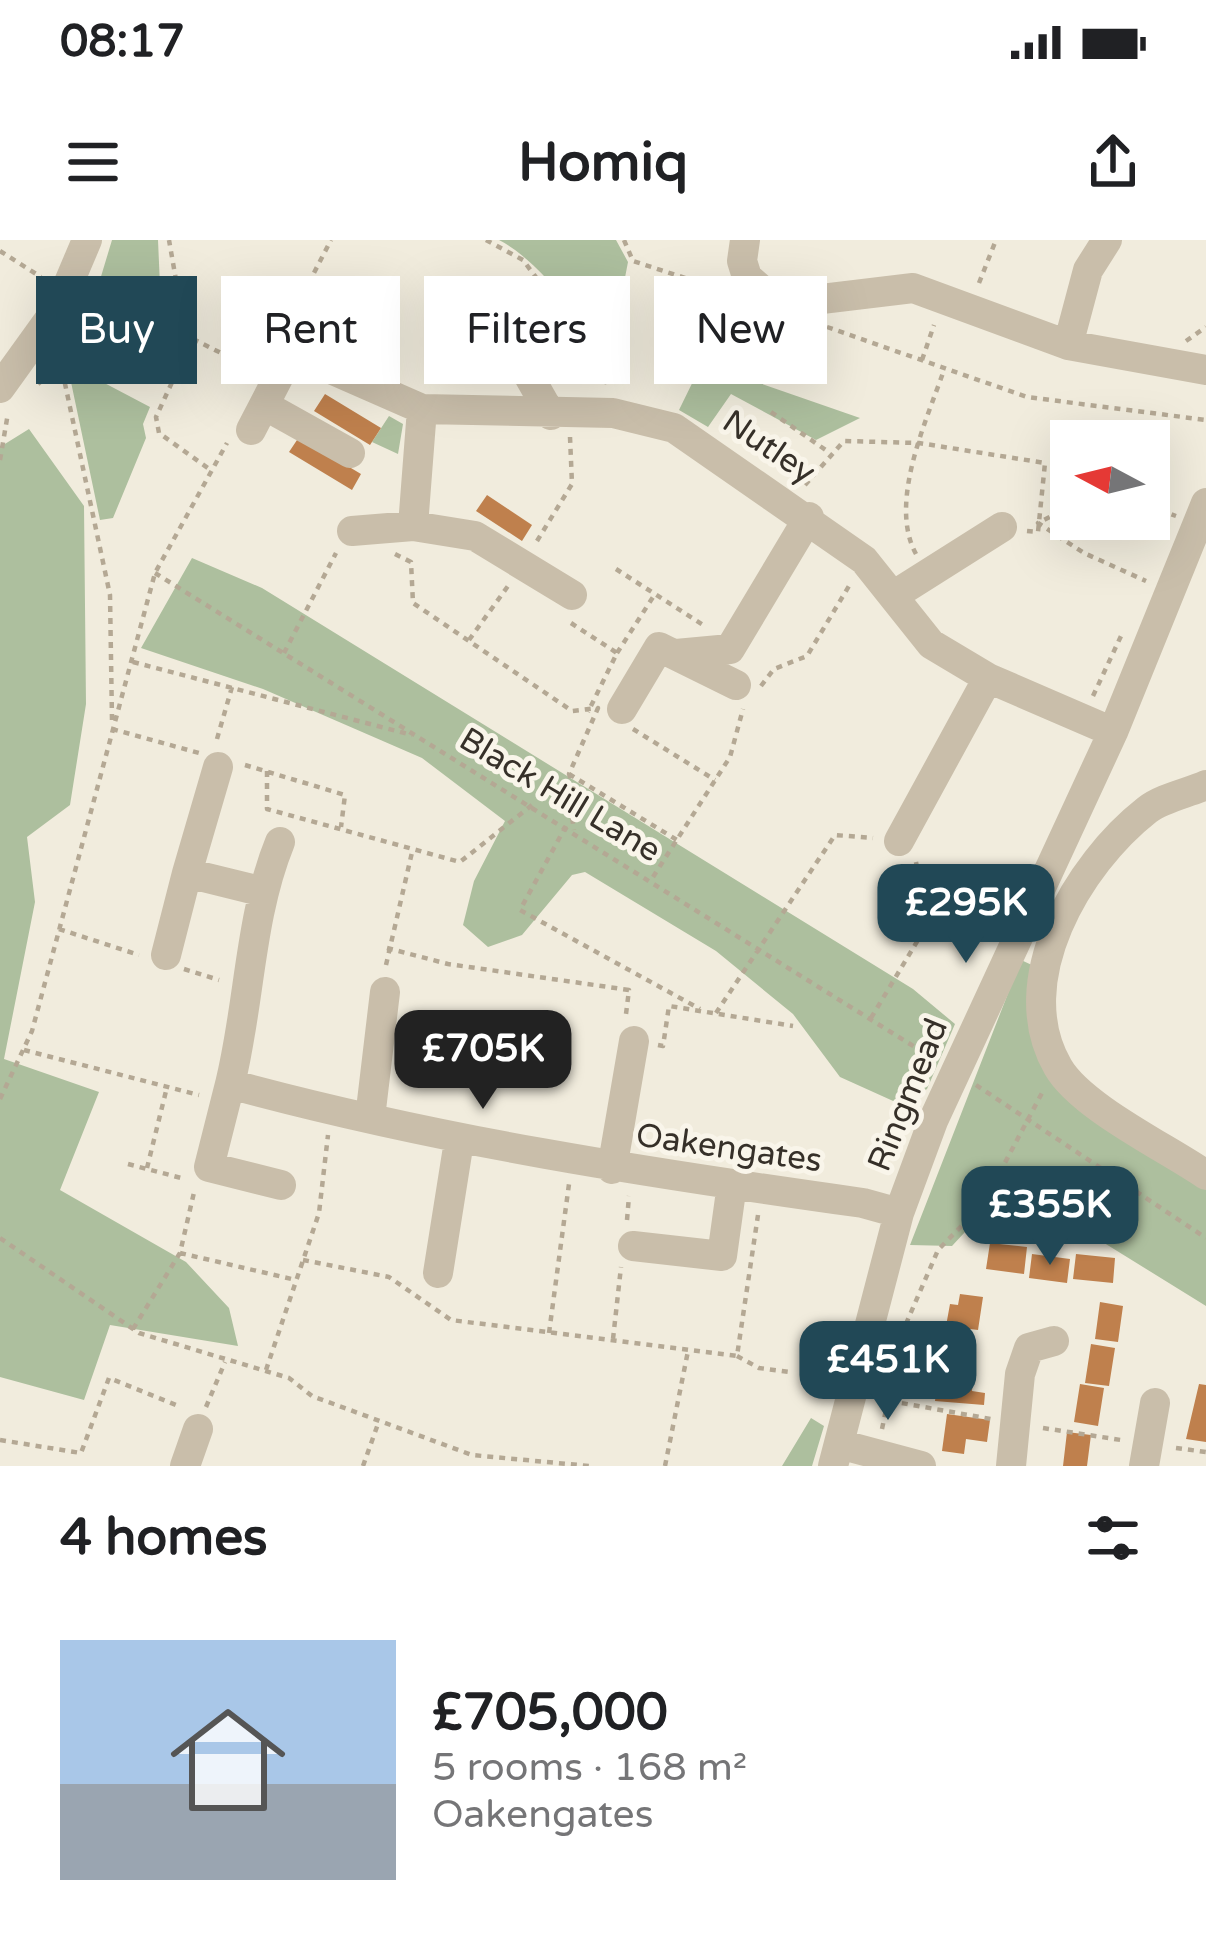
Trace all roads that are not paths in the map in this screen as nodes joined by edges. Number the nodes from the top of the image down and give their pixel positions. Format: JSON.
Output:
{"nodes":[{"id":1,"x":87,"y":240,"type":"edge"},
{"id":2,"x":745,"y":240,"type":"edge"},
{"id":3,"x":1107,"y":240,"type":"edge"},
{"id":4,"x":1068,"y":345,"type":"junction"},
{"id":5,"x":1206,"y":370,"type":"edge"},
{"id":6,"x":276,"y":384,"type":"edge"},
{"id":7,"x":365,"y":384,"type":"edge"},
{"id":8,"x":539,"y":384,"type":"edge"},
{"id":9,"x":16,"y":394,"type":"edge"},
{"id":10,"x":422,"y":409,"type":"junction"},
{"id":11,"x":559,"y":414,"type":"junction"},
{"id":12,"x":350,"y":453,"type":"dead end"},
{"id":13,"x":1206,"y":502,"type":"edge"},
{"id":14,"x":800,"y":511,"type":"junction"},
{"id":15,"x":413,"y":526,"type":"junction"},
{"id":16,"x":1002,"y":526,"type":"road end"},
{"id":17,"x":352,"y":531,"type":"road end"},
{"id":18,"x":1200,"y":539,"type":"edge"},
{"id":19,"x":896,"y":594,"type":"junction"},
{"id":20,"x":572,"y":595,"type":"road end"},
{"id":21,"x":676,"y":654,"type":"junction"},
{"id":22,"x":988,"y":678,"type":"junction"},
{"id":23,"x":736,"y":686,"type":"dead end"},
{"id":24,"x":616,"y":715,"type":"road end"},
{"id":25,"x":1113,"y":732,"type":"junction"},
{"id":26,"x":218,"y":767,"type":"road end"},
{"id":27,"x":1206,"y":785,"type":"edge"},
{"id":28,"x":899,"y":841,"type":"road end"},
{"id":29,"x":280,"y":842,"type":"dead end"},
{"id":30,"x":187,"y":874,"type":"junction"},
{"id":31,"x":260,"y":891,"type":"junction"},
{"id":32,"x":166,"y":955,"type":"dead end"},
{"id":33,"x":385,"y":992,"type":"road end"},
{"id":34,"x":634,"y":1040,"type":"road end"},
{"id":35,"x":228,"y":1093,"type":"junction"},
{"id":36,"x":370,"y":1118,"type":"junction"},
{"id":37,"x":458,"y":1141,"type":"junction"},
{"id":38,"x":1194,"y":1157,"type":"edge"},
{"id":39,"x":613,"y":1168,"type":"junction"},
{"id":40,"x":281,"y":1185,"type":"dead end"},
{"id":41,"x":747,"y":1186,"type":"junction"},
{"id":42,"x":899,"y":1213,"type":"junction"},
{"id":43,"x":633,"y":1246,"type":"dead end"},
{"id":44,"x":438,"y":1273,"type":"dead end"},
{"id":45,"x":1054,"y":1341,"type":"dead end"},
{"id":46,"x":1155,"y":1403,"type":"dead end"},
{"id":47,"x":200,"y":1422,"type":"road end"},
{"id":48,"x":1156,"y":1453,"type":"edge"},
{"id":49,"x":836,"y":1455,"type":"edge"},
{"id":50,"x":185,"y":1466,"type":"edge"},
{"id":51,"x":920,"y":1466,"type":"edge"},
{"id":52,"x":1010,"y":1466,"type":"edge"}],
"edges":[{"from":1,"to":9,"type":"street"},
{"from":2,"to":4,"type":"street"},
{"from":3,"to":4,"type":"street"},
{"from":4,"to":5,"type":"street"},
{"from":6,"to":12,"type":"street"},
{"from":7,"to":10,"type":"street","name":"Nutley"},
{"from":8,"to":11,"type":"street"},
{"from":10,"to":11,"type":"street","name":"Nutley"},
{"from":10,"to":15,"type":"street"},
{"from":11,"to":14,"type":"street","name":"Nutley"},
{"from":13,"to":18,"type":"street","name":"Ringmead"},
{"from":14,"to":19,"type":"street","name":"Nutley"},
{"from":14,"to":21,"type":"street","name":"Nutley"},
{"from":15,"to":17,"type":"street"},
{"from":15,"to":20,"type":"street"},
{"from":16,"to":19,"type":"street"},
{"from":18,"to":25,"type":"street","name":"Ringmead"},
{"from":19,"to":22,"type":"street","name":"Nutley"},
{"from":21,"to":23,"type":"street"},
{"from":21,"to":24,"type":"street"},
{"from":22,"to":25,"type":"street","name":"Nutley"},
{"from":22,"to":28,"type":"street"},
{"from":25,"to":42,"type":"street","name":"Ringmead"},
{"from":26,"to":30,"type":"street"},
{"from":27,"to":38,"type":"street"},
{"from":29,"to":31,"type":"street"},
{"from":30,"to":31,"type":"street"},
{"from":30,"to":32,"type":"street"},
{"from":31,"to":35,"type":"street"},
{"from":33,"to":36,"type":"street"},
{"from":34,"to":39,"type":"street"},
{"from":35,"to":36,"type":"street","name":"Oakengates"},
{"from":35,"to":40,"type":"street"},
{"from":36,"to":37,"type":"street","name":"Oakengates"},
{"from":37,"to":39,"type":"street","name":"Oakengates"},
{"from":37,"to":44,"type":"street"},
{"from":39,"to":41,"type":"street","name":"Oakengates"},
{"from":41,"to":42,"type":"street","name":"Oakengates"},
{"from":41,"to":43,"type":"street"},
{"from":42,"to":49,"type":"street","name":"Ringmead"},
{"from":45,"to":52,"type":"street"},
{"from":46,"to":48,"type":"street"},
{"from":47,"to":50,"type":"street"},
{"from":49,"to":51,"type":"street"}]}
